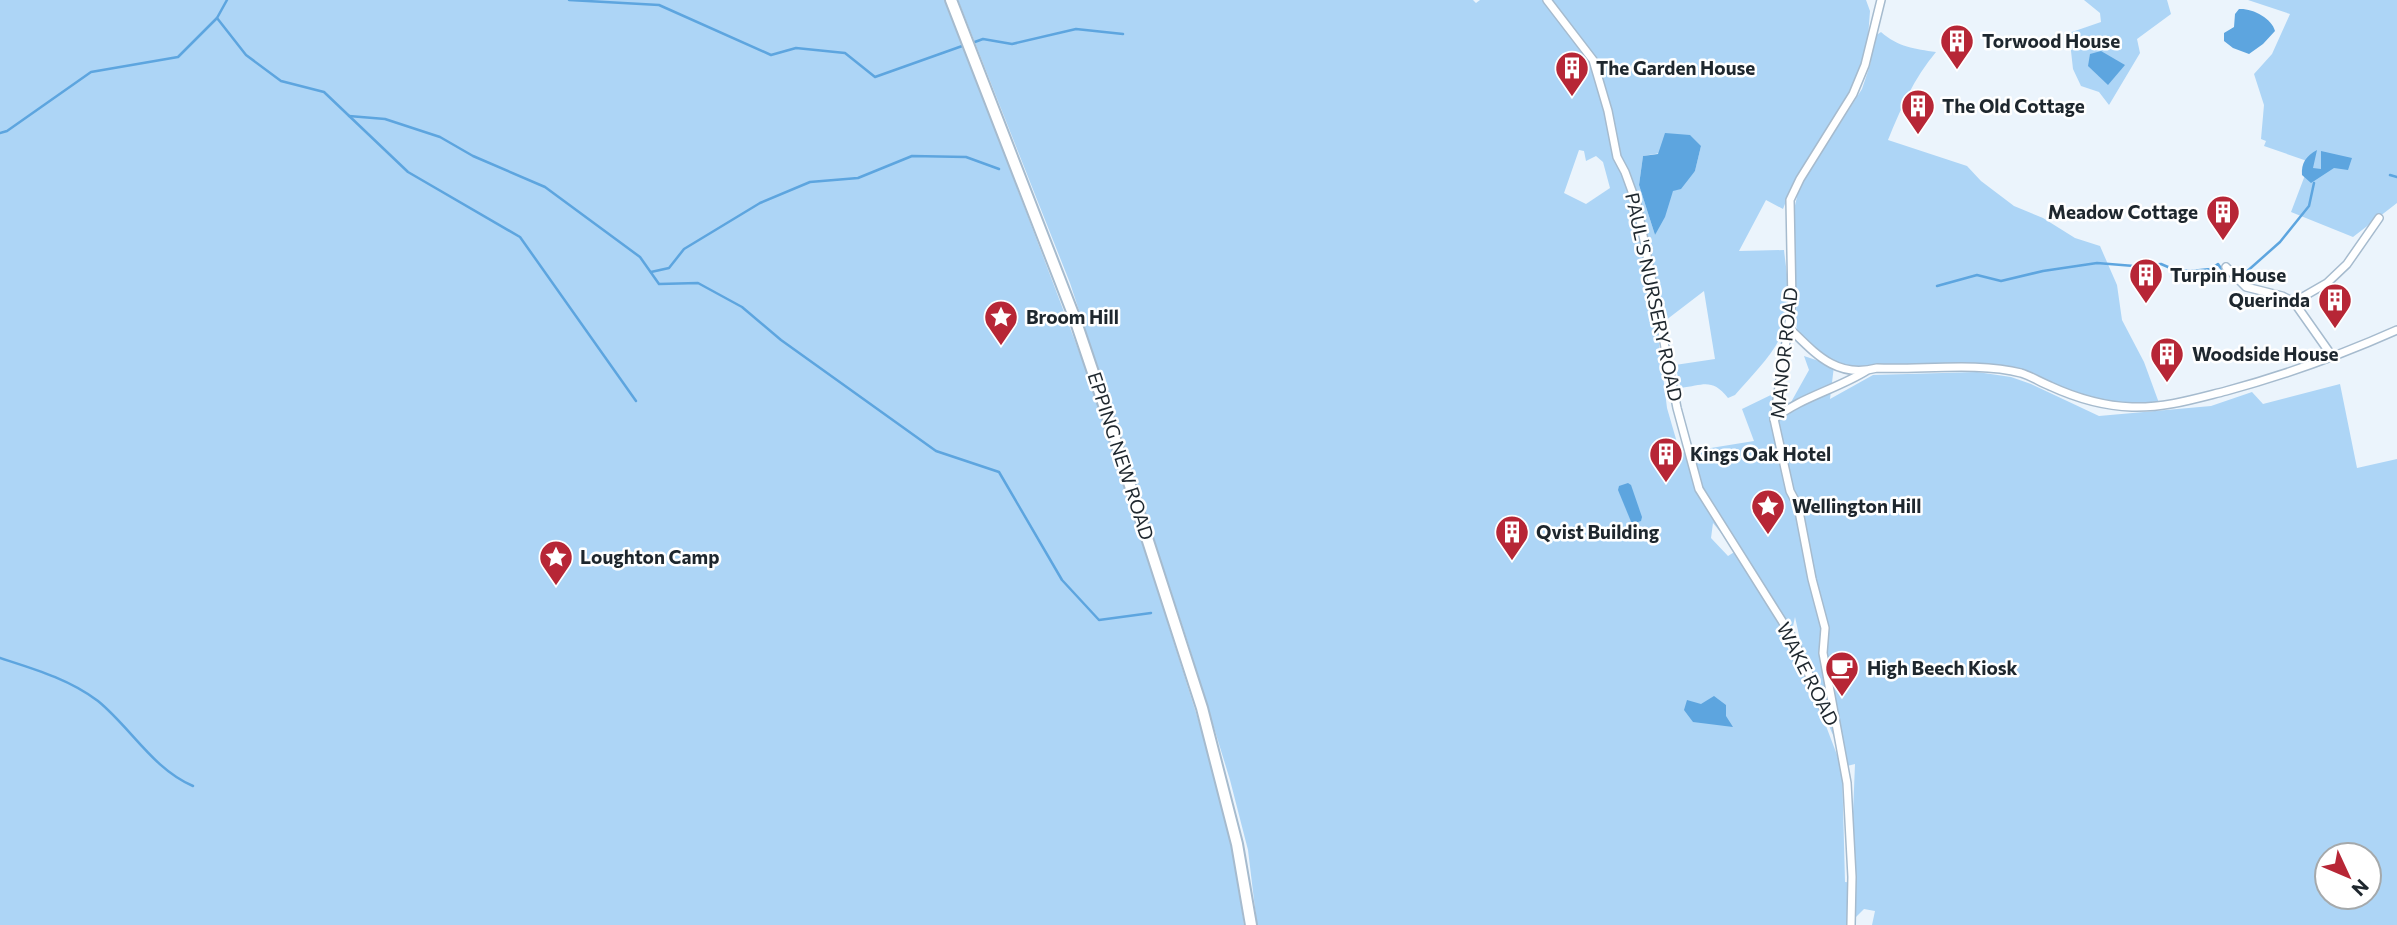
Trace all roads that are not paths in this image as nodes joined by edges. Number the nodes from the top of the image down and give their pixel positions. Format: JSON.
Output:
{"nodes":[{"id":1,"x":951,"y":0,"type":"edge"},
{"id":2,"x":1547,"y":0,"type":"edge"},
{"id":3,"x":1872,"y":0,"type":"edge"},
{"id":4,"x":1881,"y":0,"type":"edge"},
{"id":5,"x":1876,"y":14,"type":"junction"},
{"id":6,"x":2379,"y":218,"type":"dead end"},
{"id":7,"x":2226,"y":267,"type":"dead end"},
{"id":8,"x":2294,"y":302,"type":"junction"},
{"id":9,"x":1789,"y":328,"type":"junction"},
{"id":10,"x":2397,"y":330,"type":"edge"},
{"id":11,"x":2332,"y":356,"type":"junction"},
{"id":12,"x":1867,"y":371,"type":"junction"},
{"id":13,"x":1774,"y":419,"type":"junction"},
{"id":14,"x":1742,"y":559,"type":"joint"},
{"id":15,"x":1835,"y":721,"type":"junction"},
{"id":16,"x":1251,"y":925,"type":"edge"},
{"id":17,"x":1852,"y":925,"type":"edge"}],
"edges":[{"from":1,"to":16,"type":"main road","name":"EPPING NEW ROAD"},
{"from":2,"to":14,"type":"street","name":"PAUL'S NURSERY ROAD"},
{"from":3,"to":5,"type":"street"},
{"from":4,"to":5,"type":"street","name":"MANOR ROAD"},
{"from":5,"to":9,"type":"street","name":"MANOR ROAD"},
{"from":6,"to":8,"type":"street"},
{"from":7,"to":8,"type":"street"},
{"from":8,"to":11,"type":"street"},
{"from":9,"to":12,"type":"street"},
{"from":9,"to":13,"type":"street","name":"MANOR ROAD"},
{"from":10,"to":11,"type":"street"},
{"from":11,"to":12,"type":"street"},
{"from":12,"to":13,"type":"street"},
{"from":13,"to":15,"type":"street","name":"MANOR ROAD"},
{"from":14,"to":15,"type":"street","name":"WAKE ROAD"},
{"from":15,"to":17,"type":"street","name":"WAKE ROAD"}]}
